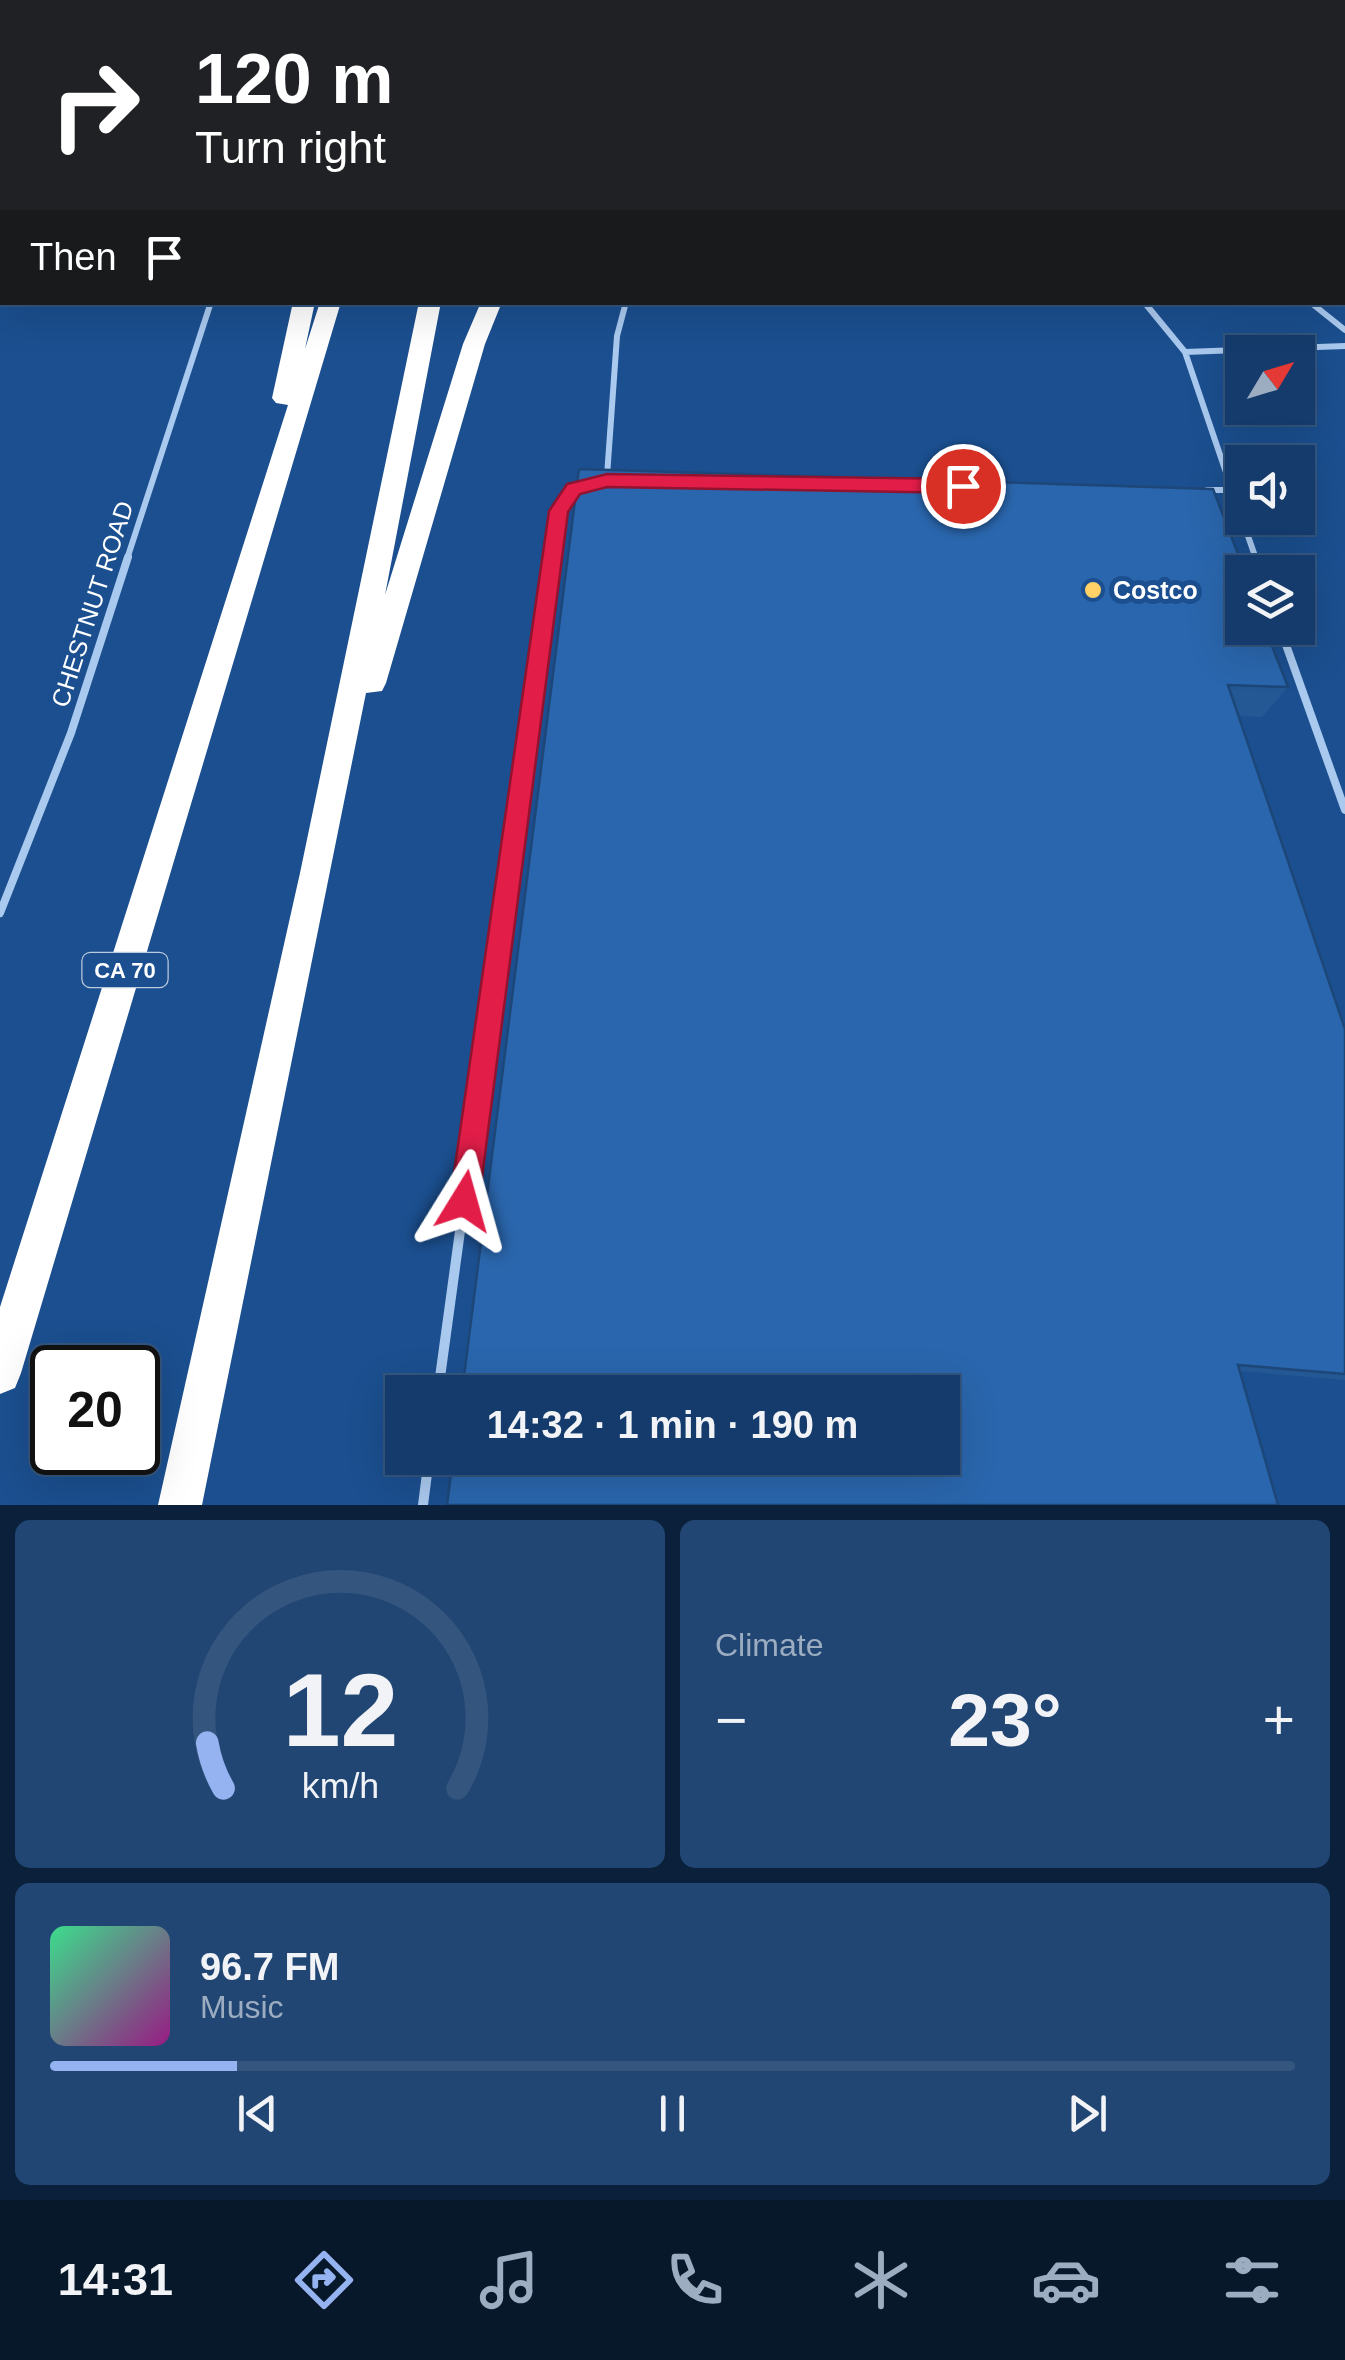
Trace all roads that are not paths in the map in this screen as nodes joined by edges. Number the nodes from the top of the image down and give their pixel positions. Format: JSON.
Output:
{"nodes":[{"id":1,"x":209,"y":305,"type":"edge"},
{"id":2,"x":303,"y":305,"type":"edge"},
{"id":3,"x":330,"y":305,"type":"edge"},
{"id":4,"x":429,"y":305,"type":"edge"},
{"id":5,"x":491,"y":305,"type":"edge"},
{"id":6,"x":625,"y":305,"type":"edge"},
{"id":7,"x":1146,"y":305,"type":"edge"},
{"id":8,"x":1314,"y":305,"type":"edge"},
{"id":9,"x":1345,"y":330,"type":"edge"},
{"id":10,"x":1345,"y":346,"type":"edge"},
{"id":11,"x":1185,"y":352,"type":"junction"},
{"id":12,"x":1225,"y":469,"type":"edge"},
{"id":13,"x":607,"y":480,"type":"junction"},
{"id":14,"x":624,"y":481,"type":"edge"},
{"id":15,"x":1194,"y":490,"type":"edge"},
{"id":16,"x":1225,"y":490,"type":"edge"},
{"id":17,"x":250,"y":568,"type":"junction"},
{"id":18,"x":1286,"y":645,"type":"edge"},
{"id":19,"x":1345,"y":810,"type":"edge"},
{"id":20,"x":316,"y":873,"type":"junction"},
{"id":21,"x":0,"y":913,"type":"edge"},
{"id":22,"x":0,"y":1373,"type":"edge"},
{"id":23,"x":440,"y":1375,"type":"edge"},
{"id":24,"x":427,"y":1475,"type":"edge"},
{"id":25,"x":180,"y":1505,"type":"edge"},
{"id":26,"x":423,"y":1505,"type":"edge"}],
"edges":[{"from":1,"to":21,"type":"lane","name":"CHESTNUT ROAD"},
{"from":2,"to":17,"type":"highway"},
{"from":3,"to":17,"type":"highway","number":"CA 70"},
{"from":4,"to":20,"type":"highway"},
{"from":5,"to":20,"type":"highway"},
{"from":6,"to":13,"type":"lane"},
{"from":7,"to":11,"type":"lane"},
{"from":8,"to":9,"type":"lane"},
{"from":10,"to":11,"type":"lane"},
{"from":11,"to":12,"type":"lane"},
{"from":13,"to":14,"type":"lane"},
{"from":13,"to":23,"type":"lane"},
{"from":15,"to":16,"type":"lane"},
{"from":17,"to":22,"type":"highway","number":"CA 70"},
{"from":18,"to":19,"type":"lane"},
{"from":20,"to":25,"type":"highway"},
{"from":24,"to":26,"type":"lane"}]}
